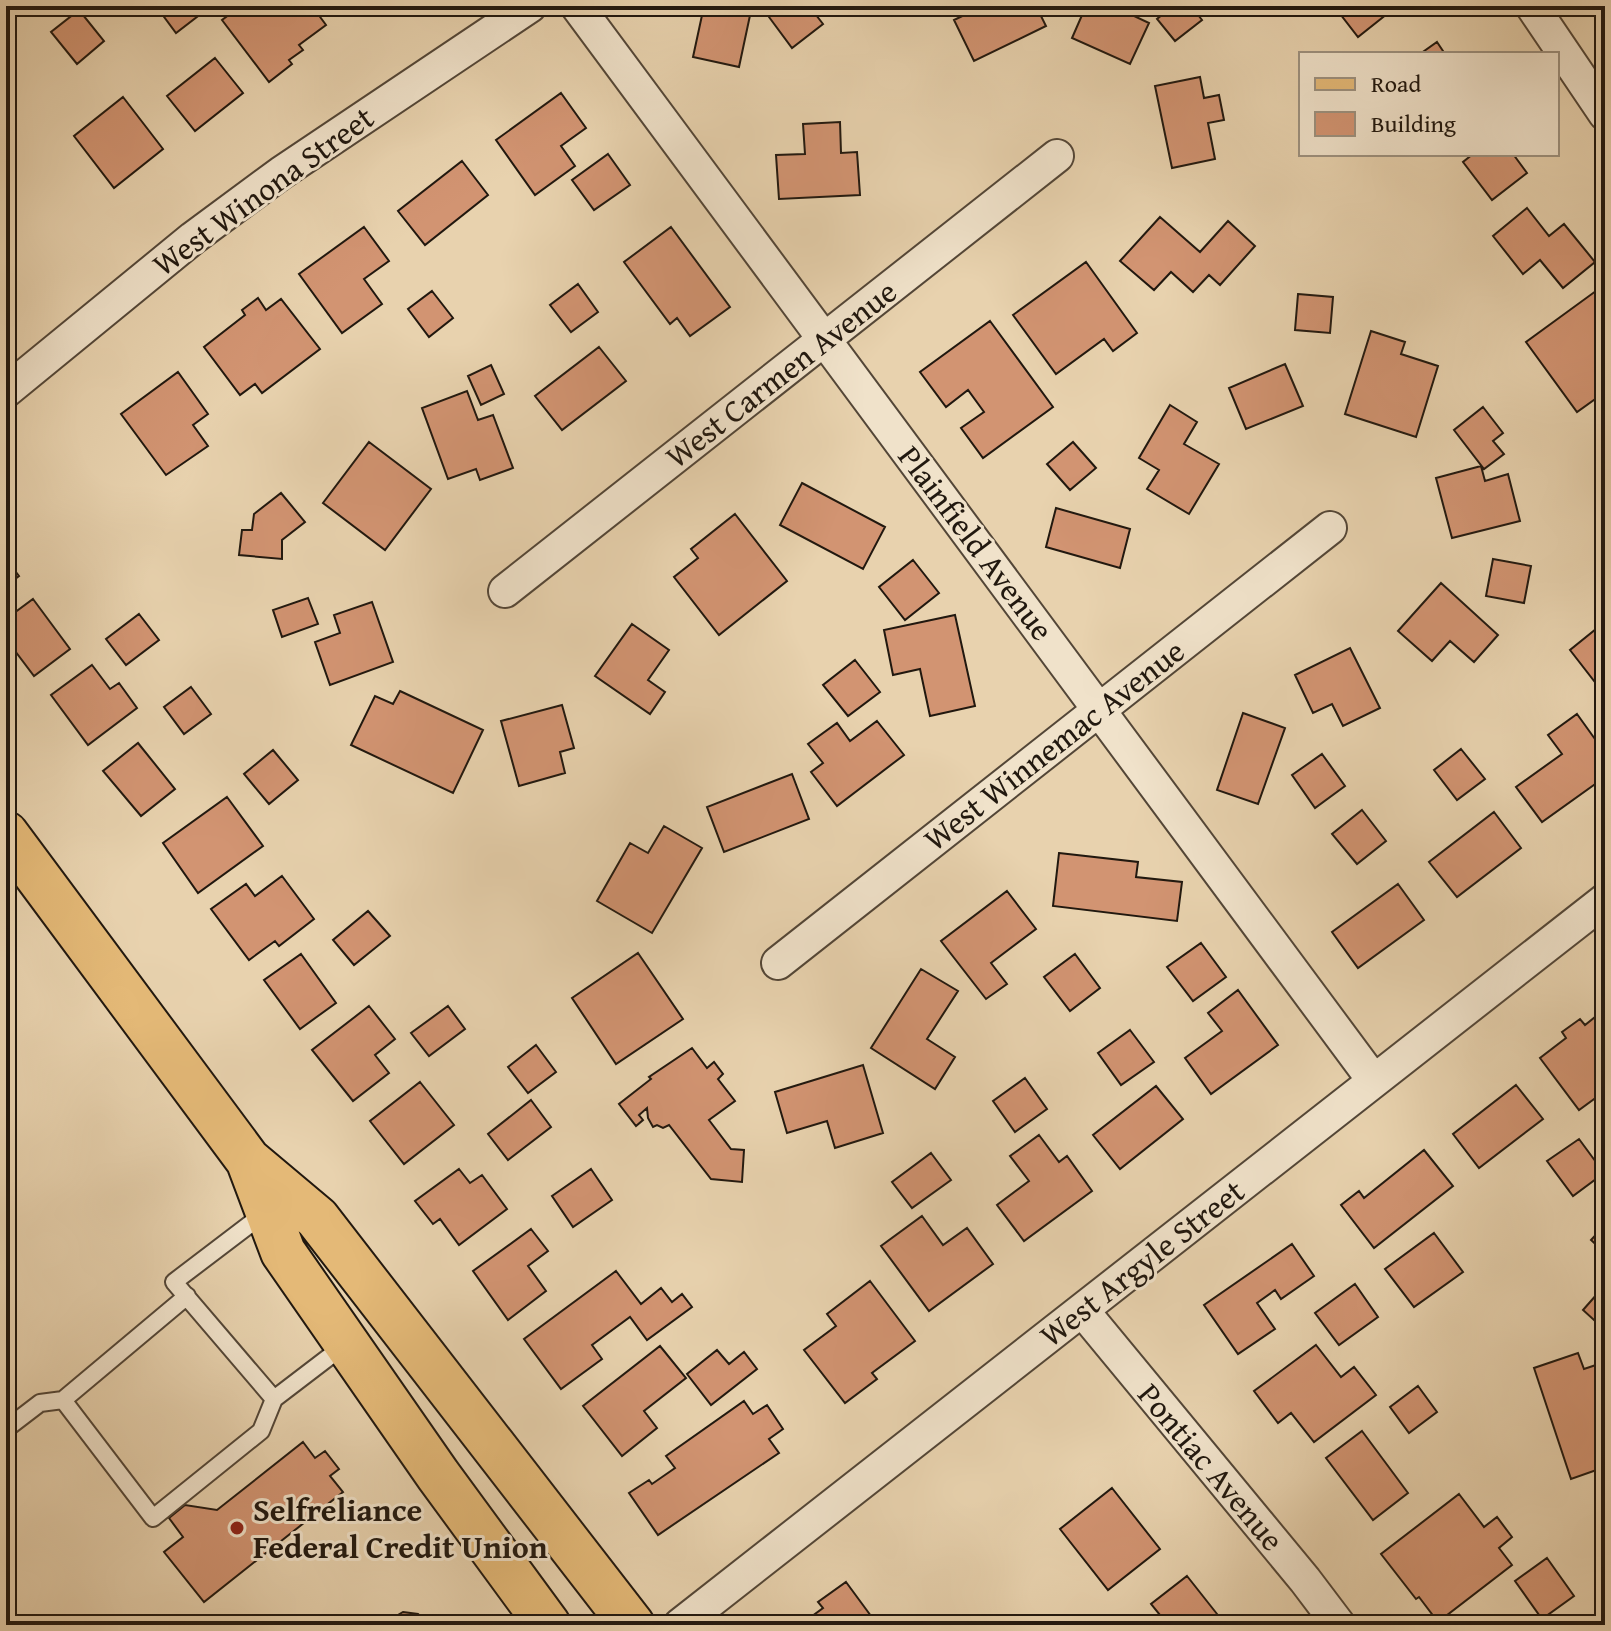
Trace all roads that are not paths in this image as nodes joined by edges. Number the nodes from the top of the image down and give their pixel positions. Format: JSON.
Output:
{"nodes":[{"id":1,"x":530,"y":6,"type":"edge"},
{"id":2,"x":577,"y":6,"type":"edge"},
{"id":3,"x":1532,"y":6,"type":"edge"},
{"id":4,"x":1605,"y":114,"type":"edge"},
{"id":5,"x":1057,"y":156,"type":"dead end"},
{"id":6,"x":825,"y":339,"type":"junction"},
{"id":7,"x":6,"y":391,"type":"edge"},
{"id":8,"x":1330,"y":528,"type":"dead end"},
{"id":9,"x":505,"y":591,"type":"dead end"},
{"id":10,"x":1099,"y":709,"type":"junction"},
{"id":11,"x":6,"y":834,"type":"edge"},
{"id":12,"x":1605,"y":900,"type":"edge"},
{"id":13,"x":778,"y":963,"type":"dead end"},
{"id":14,"x":1374,"y":1081,"type":"junction"},
{"id":15,"x":248,"y":1160,"type":"junction"},
{"id":16,"x":267,"y":1211,"type":"junction"},
{"id":17,"x":187,"y":1296,"type":"junction"},
{"id":18,"x":1082,"y":1310,"type":"junction"},
{"id":19,"x":347,"y":1343,"type":"junction"},
{"id":20,"x":274,"y":1399,"type":"junction"},
{"id":21,"x":63,"y":1400,"type":"junction"},
{"id":22,"x":6,"y":1429,"type":"edge"},
{"id":23,"x":548,"y":1625,"type":"edge"},
{"id":24,"x":632,"y":1625,"type":"edge"},
{"id":25,"x":680,"y":1625,"type":"edge"},
{"id":26,"x":1339,"y":1625,"type":"edge"}],
"edges":[{"from":1,"to":7,"type":"street","name":"West Winona Street"},
{"from":2,"to":6,"type":"street","name":"Plainfield Avenue"},
{"from":3,"to":4,"type":"street"},
{"from":5,"to":6,"type":"street","name":"West Carmen Avenue"},
{"from":6,"to":9,"type":"street","name":"West Carmen Avenue"},
{"from":6,"to":10,"type":"street","name":"Plainfield Avenue"},
{"from":8,"to":10,"type":"street","name":"West Winnemac Avenue"},
{"from":10,"to":13,"type":"street","name":"West Winnemac Avenue"},
{"from":10,"to":14,"type":"street","name":"Plainfield Avenue"},
{"from":11,"to":15,"type":"main road"},
{"from":12,"to":14,"type":"street","name":"West Argyle Street"},
{"from":14,"to":18,"type":"street","name":"West Argyle Street"},
{"from":15,"to":16,"type":"main road"},
{"from":15,"to":24,"type":"main road"},
{"from":16,"to":17,"type":"lane"},
{"from":16,"to":19,"type":"main road"},
{"from":17,"to":20,"type":"lane"},
{"from":17,"to":21,"type":"lane"},
{"from":18,"to":25,"type":"street","name":"West Argyle Street"},
{"from":18,"to":26,"type":"street","name":"Pontiac Avenue"},
{"from":19,"to":20,"type":"lane"},
{"from":19,"to":23,"type":"main road"},
{"from":20,"to":21,"type":"lane"},
{"from":21,"to":22,"type":"lane"}]}
